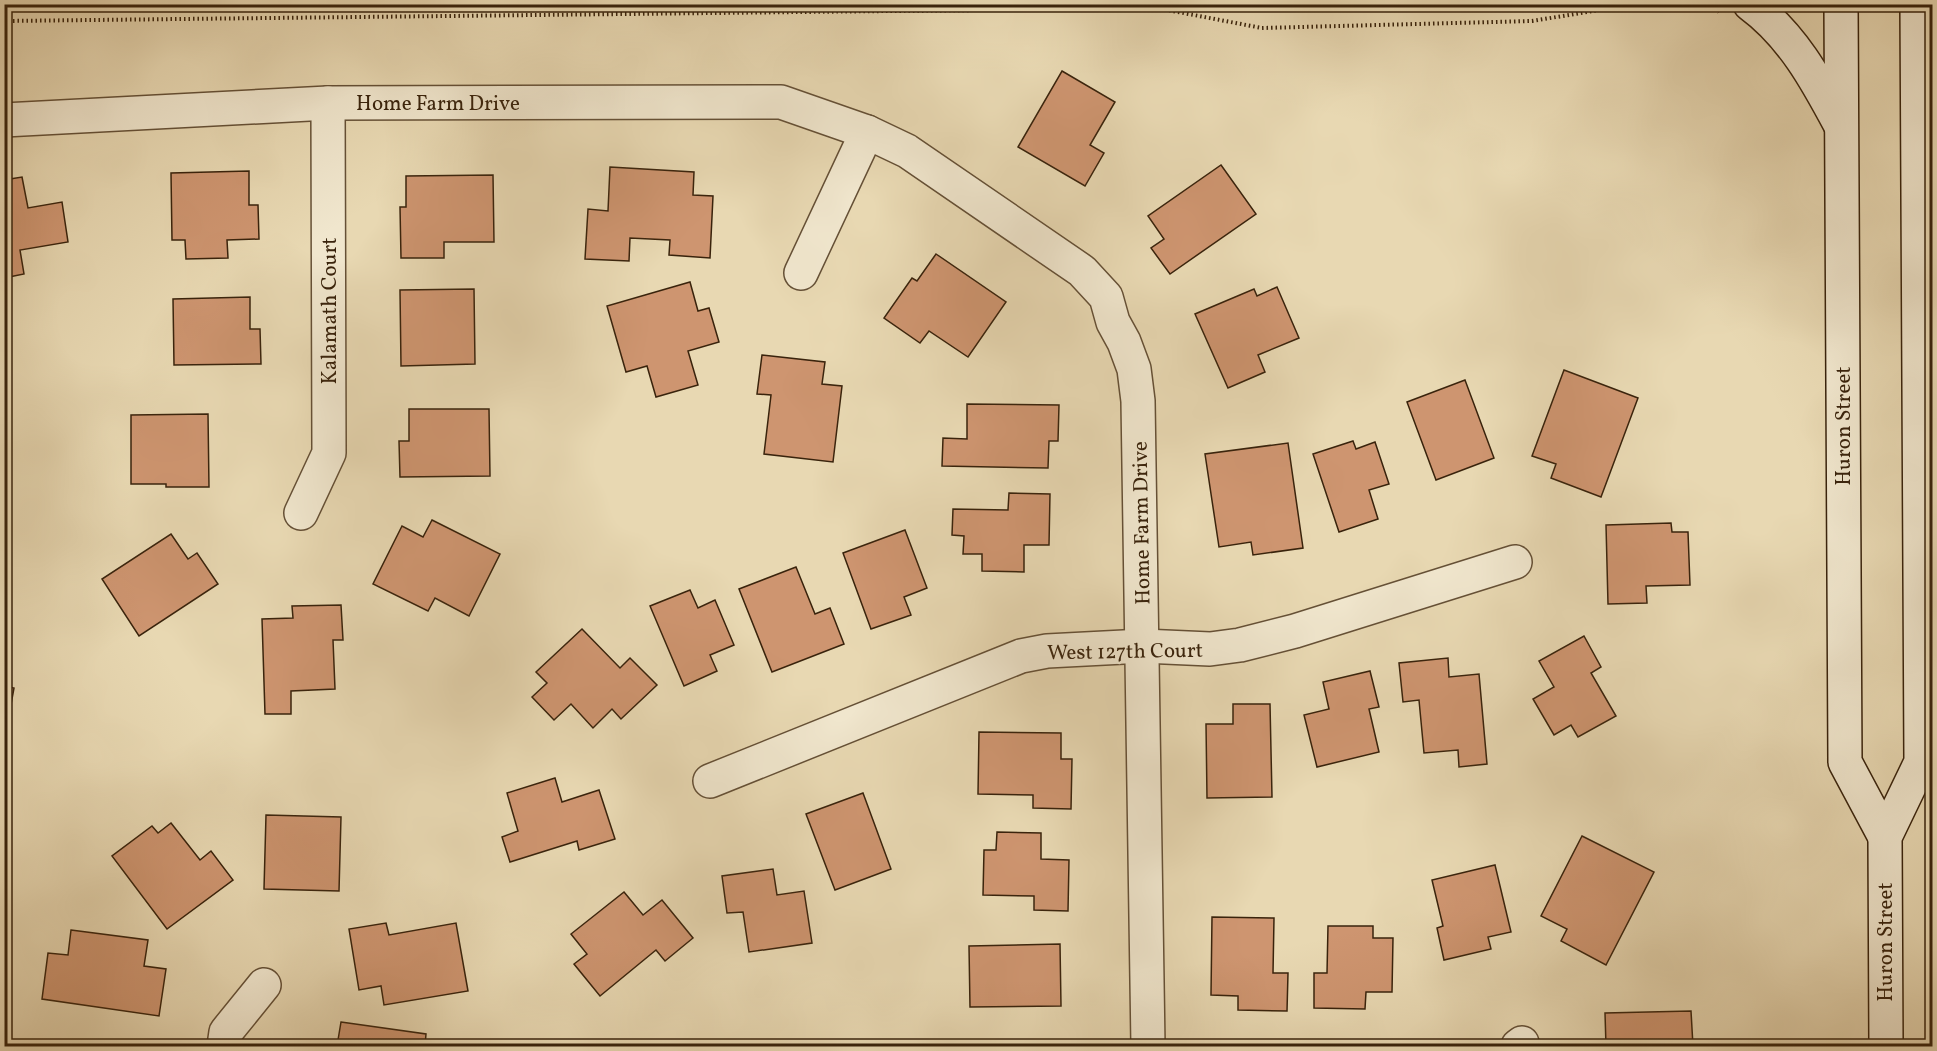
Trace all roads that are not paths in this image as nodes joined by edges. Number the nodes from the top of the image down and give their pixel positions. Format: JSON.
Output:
{"nodes":[{"id":1,"x":1842,"y":4,"type":"edge"},
{"id":2,"x":1917,"y":4,"type":"edge"},
{"id":3,"x":1737,"y":10,"type":"edge"},
{"id":4,"x":328,"y":103,"type":"junction"},
{"id":5,"x":1925,"y":116,"type":"edge"},
{"id":6,"x":4,"y":120,"type":"edge"},
{"id":7,"x":1842,"y":126,"type":"junction"},
{"id":8,"x":867,"y":132,"type":"junction"},
{"id":9,"x":801,"y":273,"type":"dead end"},
{"id":10,"x":301,"y":513,"type":"dead end"},
{"id":11,"x":1515,"y":562,"type":"dead end"},
{"id":12,"x":1143,"y":646,"type":"junction"},
{"id":13,"x":710,"y":781,"type":"dead end"},
{"id":14,"x":1885,"y":837,"type":"junction"},
{"id":15,"x":264,"y":985,"type":"dead end"},
{"id":16,"x":224,"y":1047,"type":"edge"},
{"id":17,"x":1148,"y":1047,"type":"edge"},
{"id":18,"x":1886,"y":1047,"type":"edge"}],
"edges":[{"from":1,"to":7,"type":"street","name":"Huron Street"},
{"from":2,"to":5,"type":"street","name":"Huron Street"},
{"from":3,"to":7,"type":"street"},
{"from":4,"to":6,"type":"street","name":"Home Farm Drive"},
{"from":4,"to":8,"type":"street","name":"Home Farm Drive"},
{"from":4,"to":10,"type":"street","name":"Kalamath Court"},
{"from":5,"to":14,"type":"street","name":"Huron Street"},
{"from":7,"to":14,"type":"street","name":"Huron Street"},
{"from":8,"to":9,"type":"street"},
{"from":8,"to":12,"type":"street","name":"Home Farm Drive"},
{"from":11,"to":12,"type":"street","name":"West 127th Court"},
{"from":12,"to":13,"type":"street","name":"West 127th Court"},
{"from":12,"to":17,"type":"street","name":"Home Farm Drive"},
{"from":14,"to":18,"type":"street","name":"Huron Street"},
{"from":15,"to":16,"type":"street"}]}
